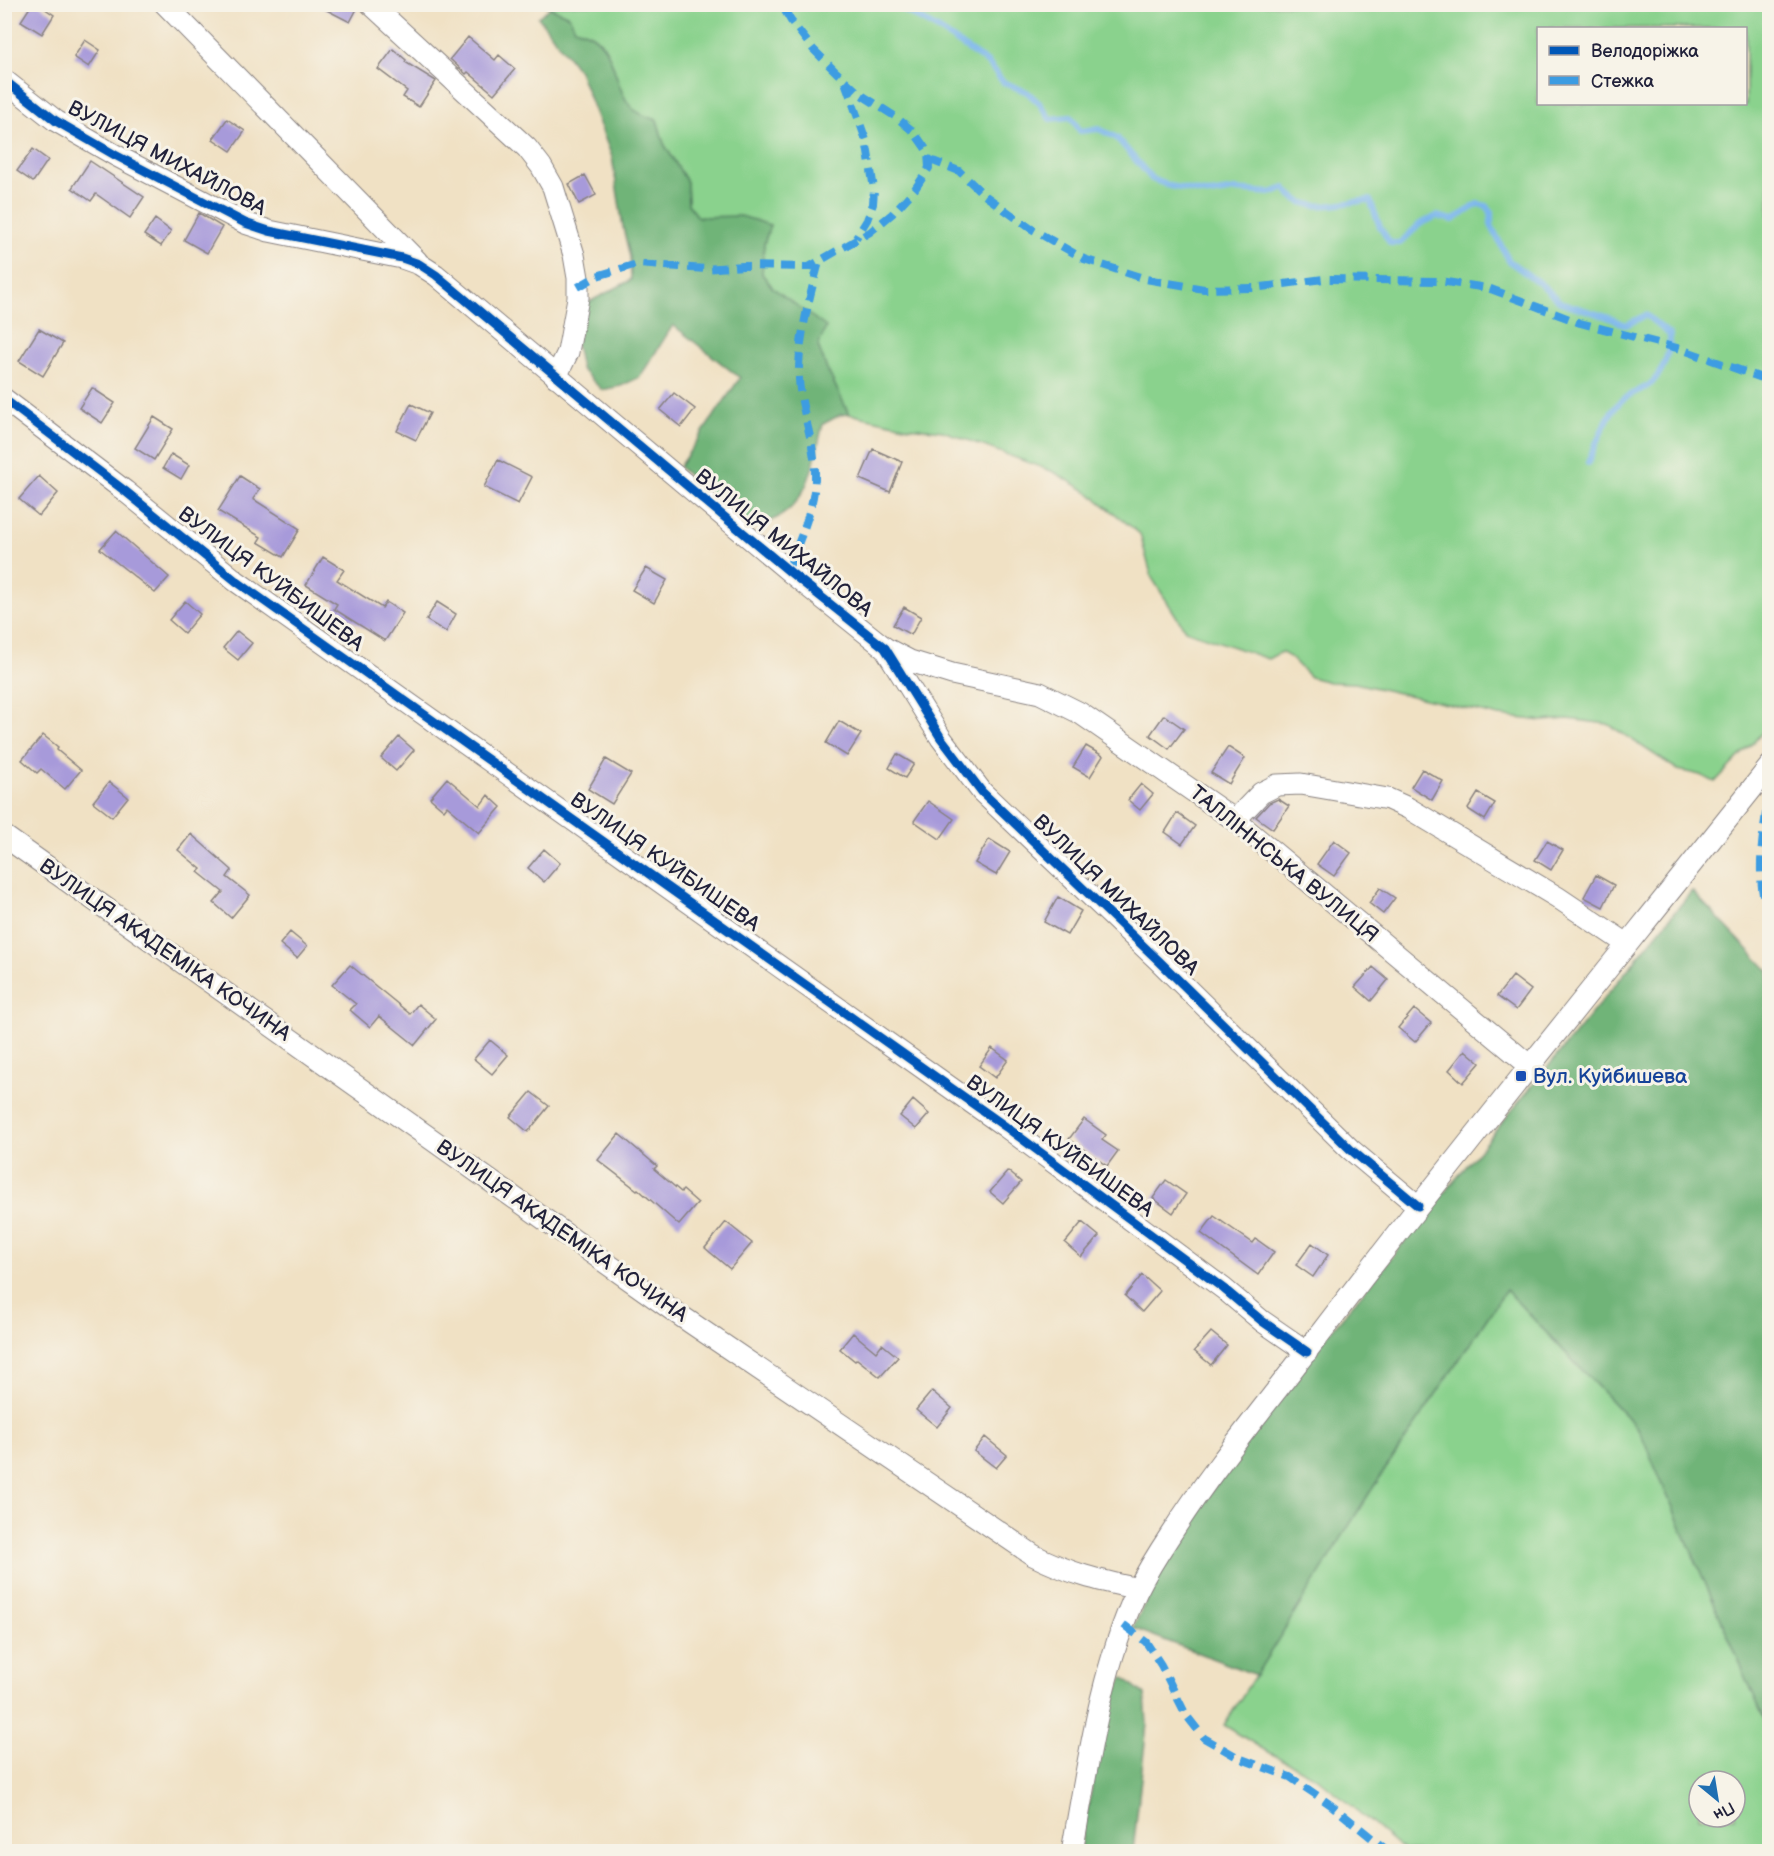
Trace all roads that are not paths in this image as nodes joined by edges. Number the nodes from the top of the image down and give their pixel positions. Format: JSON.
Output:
{"nodes":[{"id":1,"x":165,"y":4,"type":"edge"},
{"id":2,"x":370,"y":4,"type":"edge"},
{"id":3,"x":4,"y":80,"type":"edge"},
{"id":4,"x":419,"y":264,"type":"junction"},
{"id":5,"x":556,"y":377,"type":"junction"},
{"id":6,"x":4,"y":399,"type":"edge"},
{"id":7,"x":885,"y":648,"type":"junction"},
{"id":8,"x":1770,"y":766,"type":"edge"},
{"id":9,"x":1235,"y":820,"type":"junction"},
{"id":10,"x":4,"y":836,"type":"edge"},
{"id":11,"x":1627,"y":944,"type":"junction"},
{"id":12,"x":1530,"y":1066,"type":"junction"},
{"id":13,"x":1418,"y":1206,"type":"junction"},
{"id":14,"x":1307,"y":1352,"type":"junction"},
{"id":15,"x":1138,"y":1589,"type":"junction"},
{"id":16,"x":1072,"y":1851,"type":"edge"}],
"edges":[{"from":1,"to":4,"type":"street"},
{"from":2,"to":5,"type":"street"},
{"from":3,"to":4,"type":"street","name":"ВУЛИЦЯ МИХАЙЛОВА"},
{"from":4,"to":5,"type":"street","name":"ВУЛИЦЯ МИХАЙЛОВА"},
{"from":5,"to":7,"type":"street","name":"ВУЛИЦЯ МИХАЙЛОВА"},
{"from":6,"to":14,"type":"street","name":"ВУЛИЦЯ КУЙБИШЕВА"},
{"from":7,"to":9,"type":"street","name":"ТАЛЛІННСЬКА ВУЛИЦЯ"},
{"from":7,"to":13,"type":"street","name":"ВУЛИЦЯ МИХАЙЛОВА"},
{"from":8,"to":11,"type":"street"},
{"from":9,"to":11,"type":"street"},
{"from":9,"to":12,"type":"street","name":"ТАЛЛІННСЬКА ВУЛИЦЯ"},
{"from":10,"to":15,"type":"street","name":"ВУЛИЦЯ АКАДЕМІКА КОЧИНА"},
{"from":11,"to":12,"type":"street"},
{"from":12,"to":13,"type":"street"},
{"from":13,"to":14,"type":"street"},
{"from":14,"to":15,"type":"street"},
{"from":15,"to":16,"type":"street"}]}
